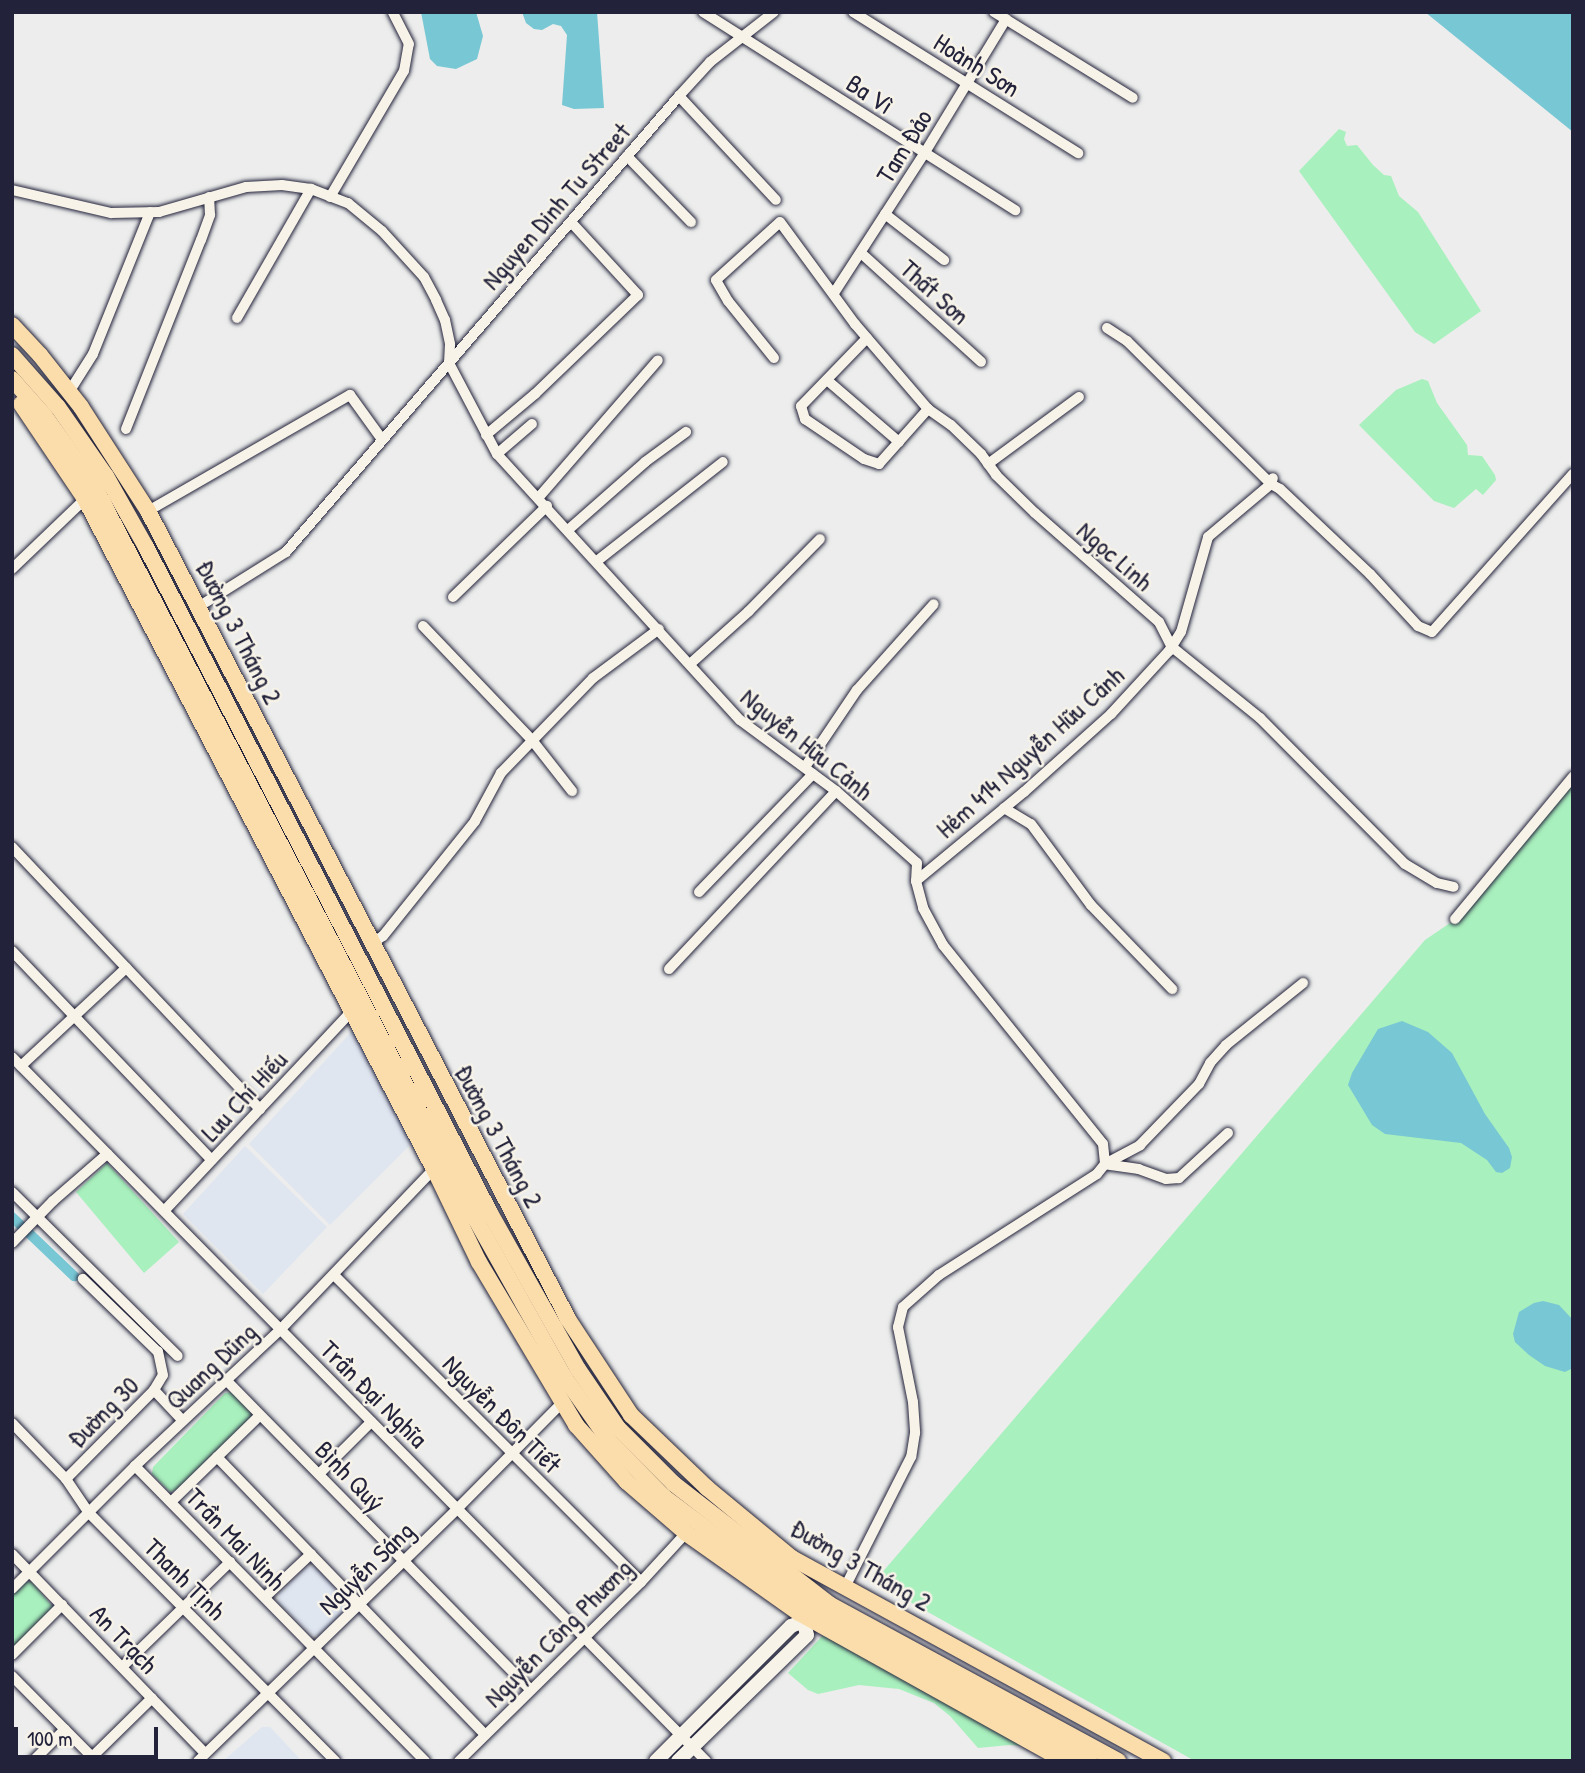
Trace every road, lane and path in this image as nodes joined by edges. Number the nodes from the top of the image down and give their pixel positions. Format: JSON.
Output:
{"nodes":[{"id":1,"x":393,"y":12,"type":"edge"},
{"id":2,"x":703,"y":12,"type":"edge"},
{"id":3,"x":774,"y":12,"type":"edge"},
{"id":4,"x":853,"y":12,"type":"edge"},
{"id":5,"x":994,"y":12,"type":"edge"},
{"id":6,"x":1006,"y":19,"type":"junction"},
{"id":7,"x":741,"y":37,"type":"junction"},
{"id":8,"x":966,"y":84,"type":"junction"},
{"id":9,"x":679,"y":96,"type":"junction"},
{"id":10,"x":1133,"y":98,"type":"dead end"},
{"id":11,"x":1078,"y":153,"type":"dead end"},
{"id":12,"x":924,"y":154,"type":"junction"},
{"id":13,"x":627,"y":156,"type":"junction"},
{"id":14,"x":311,"y":189,"type":"junction"},
{"id":15,"x":12,"y":190,"type":"edge"},
{"id":16,"x":209,"y":197,"type":"junction"},
{"id":17,"x":330,"y":197,"type":"junction"},
{"id":18,"x":776,"y":200,"type":"dead end"},
{"id":19,"x":1016,"y":210,"type":"dead end"},
{"id":20,"x":150,"y":212,"type":"junction"},
{"id":21,"x":885,"y":215,"type":"junction"},
{"id":22,"x":571,"y":222,"type":"junction"},
{"id":23,"x":691,"y":222,"type":"dead end"},
{"id":24,"x":861,"y":253,"type":"junction"},
{"id":25,"x":944,"y":260,"type":"dead end"},
{"id":26,"x":834,"y":293,"type":"junction"},
{"id":27,"x":237,"y":318,"type":"dead end"},
{"id":28,"x":12,"y":326,"type":"edge"},
{"id":29,"x":1107,"y":328,"type":"dead end"},
{"id":30,"x":867,"y":338,"type":"junction"},
{"id":31,"x":12,"y":355,"type":"edge"},
{"id":32,"x":774,"y":358,"type":"dead end"},
{"id":33,"x":658,"y":360,"type":"dead end"},
{"id":34,"x":981,"y":362,"type":"dead end"},
{"id":35,"x":449,"y":363,"type":"junction"},
{"id":36,"x":12,"y":379,"type":"edge"},
{"id":37,"x":827,"y":380,"type":"junction"},
{"id":38,"x":69,"y":392,"type":"junction"},
{"id":39,"x":12,"y":394,"type":"edge"},
{"id":40,"x":1079,"y":397,"type":"dead end"},
{"id":41,"x":928,"y":409,"type":"junction"},
{"id":42,"x":532,"y":424,"type":"dead end"},
{"id":43,"x":126,"y":429,"type":"dead end"},
{"id":44,"x":686,"y":432,"type":"dead end"},
{"id":45,"x":486,"y":435,"type":"junction"},
{"id":46,"x":381,"y":438,"type":"junction"},
{"id":47,"x":899,"y":442,"type":"junction"},
{"id":48,"x":498,"y":454,"type":"junction"},
{"id":49,"x":723,"y":462,"type":"dead end"},
{"id":50,"x":988,"y":464,"type":"junction"},
{"id":51,"x":1573,"y":474,"type":"edge"},
{"id":52,"x":1272,"y":481,"type":"junction"},
{"id":53,"x":539,"y":497,"type":"junction"},
{"id":54,"x":85,"y":499,"type":"junction"},
{"id":55,"x":547,"y":506,"type":"junction"},
{"id":56,"x":148,"y":511,"type":"junction"},
{"id":57,"x":568,"y":530,"type":"junction"},
{"id":58,"x":820,"y":539,"type":"dead end"},
{"id":59,"x":597,"y":561,"type":"junction"},
{"id":60,"x":12,"y":569,"type":"edge"},
{"id":61,"x":453,"y":597,"type":"dead end"},
{"id":62,"x":934,"y":604,"type":"dead end"},
{"id":63,"x":198,"y":607,"type":"junction"},
{"id":64,"x":423,"y":626,"type":"dead end"},
{"id":65,"x":659,"y":629,"type":"junction"},
{"id":66,"x":1172,"y":647,"type":"junction"},
{"id":67,"x":690,"y":664,"type":"junction"},
{"id":68,"x":532,"y":740,"type":"junction"},
{"id":69,"x":809,"y":771,"type":"junction"},
{"id":70,"x":1573,"y":777,"type":"edge"},
{"id":71,"x":572,"y":791,"type":"dead end"},
{"id":72,"x":836,"y":791,"type":"junction"},
{"id":73,"x":1004,"y":808,"type":"junction"},
{"id":74,"x":12,"y":847,"type":"edge"},
{"id":75,"x":916,"y":881,"type":"junction"},
{"id":76,"x":1454,"y":887,"type":"dead end"},
{"id":77,"x":699,"y":892,"type":"dead end"},
{"id":78,"x":1455,"y":919,"type":"dead end"},
{"id":79,"x":371,"y":944,"type":"junction"},
{"id":80,"x":12,"y":951,"type":"edge"},
{"id":81,"x":332,"y":957,"type":"junction"},
{"id":82,"x":126,"y":968,"type":"junction"},
{"id":83,"x":669,"y":969,"type":"dead end"},
{"id":84,"x":388,"y":975,"type":"junction"},
{"id":85,"x":1303,"y":983,"type":"dead end"},
{"id":86,"x":372,"y":984,"type":"junction"},
{"id":87,"x":1172,"y":989,"type":"dead end"},
{"id":88,"x":358,"y":1006,"type":"junction"},
{"id":89,"x":75,"y":1016,"type":"junction"},
{"id":90,"x":12,"y":1057,"type":"edge"},
{"id":91,"x":21,"y":1066,"type":"junction"},
{"id":92,"x":260,"y":1109,"type":"junction"},
{"id":93,"x":1228,"y":1133,"type":"dead end"},
{"id":94,"x":107,"y":1154,"type":"junction"},
{"id":95,"x":212,"y":1160,"type":"junction"},
{"id":96,"x":1105,"y":1164,"type":"junction"},
{"id":97,"x":440,"y":1166,"type":"junction"},
{"id":98,"x":12,"y":1192,"type":"edge"},
{"id":99,"x":165,"y":1210,"type":"junction"},
{"id":100,"x":34,"y":1219,"type":"junction"},
{"id":101,"x":14,"y":1240,"type":"edge"},
{"id":102,"x":334,"y":1275,"type":"junction"},
{"id":103,"x":83,"y":1279,"type":"dead end"},
{"id":104,"x":280,"y":1330,"type":"junction"},
{"id":105,"x":178,"y":1356,"type":"dead end"},
{"id":106,"x":227,"y":1381,"type":"junction"},
{"id":107,"x":154,"y":1390,"type":"junction"},
{"id":108,"x":562,"y":1403,"type":"junction"},
{"id":109,"x":260,"y":1415,"type":"junction"},
{"id":110,"x":183,"y":1421,"type":"junction"},
{"id":111,"x":371,"y":1422,"type":"junction"},
{"id":112,"x":12,"y":1423,"type":"edge"},
{"id":113,"x":652,"y":1438,"type":"junction"},
{"id":114,"x":641,"y":1451,"type":"junction"},
{"id":115,"x":512,"y":1455,"type":"junction"},
{"id":116,"x":217,"y":1457,"type":"junction"},
{"id":117,"x":135,"y":1466,"type":"junction"},
{"id":118,"x":318,"y":1474,"type":"junction"},
{"id":119,"x":66,"y":1479,"type":"junction"},
{"id":120,"x":712,"y":1493,"type":"junction"},
{"id":121,"x":171,"y":1502,"type":"junction"},
{"id":122,"x":699,"y":1504,"type":"junction"},
{"id":123,"x":457,"y":1509,"type":"junction"},
{"id":124,"x":88,"y":1512,"type":"junction"},
{"id":125,"x":757,"y":1530,"type":"junction"},
{"id":126,"x":686,"y":1533,"type":"junction"},
{"id":127,"x":752,"y":1547,"type":"junction"},
{"id":128,"x":311,"y":1554,"type":"junction"},
{"id":129,"x":12,"y":1555,"type":"edge"},
{"id":130,"x":404,"y":1560,"type":"junction"},
{"id":131,"x":230,"y":1562,"type":"junction"},
{"id":132,"x":30,"y":1571,"type":"junction"},
{"id":133,"x":641,"y":1582,"type":"junction"},
{"id":134,"x":12,"y":1589,"type":"edge"},
{"id":135,"x":844,"y":1589,"type":"junction"},
{"id":136,"x":265,"y":1597,"type":"junction"},
{"id":137,"x":359,"y":1604,"type":"junction"},
{"id":138,"x":62,"y":1605,"type":"junction"},
{"id":139,"x":185,"y":1608,"type":"junction"},
{"id":140,"x":815,"y":1614,"type":"junction"},
{"id":141,"x":586,"y":1637,"type":"junction"},
{"id":142,"x":314,"y":1648,"type":"junction"},
{"id":143,"x":12,"y":1655,"type":"edge"},
{"id":144,"x":122,"y":1667,"type":"junction"},
{"id":145,"x":12,"y":1676,"type":"edge"},
{"id":146,"x":531,"y":1690,"type":"junction"},
{"id":147,"x":269,"y":1693,"type":"junction"},
{"id":148,"x":152,"y":1698,"type":"junction"},
{"id":149,"x":65,"y":1729,"type":"junction"},
{"id":150,"x":485,"y":1735,"type":"junction"},
{"id":151,"x":682,"y":1735,"type":"junction"},
{"id":152,"x":693,"y":1746,"type":"junction"},
{"id":153,"x":202,"y":1757,"type":"edge"},
{"id":154,"x":94,"y":1759,"type":"edge"},
{"id":155,"x":33,"y":1761,"type":"edge"},
{"id":156,"x":335,"y":1761,"type":"edge"},
{"id":157,"x":425,"y":1761,"type":"edge"},
{"id":158,"x":458,"y":1761,"type":"edge"},
{"id":159,"x":656,"y":1761,"type":"edge"},
{"id":160,"x":678,"y":1761,"type":"edge"},
{"id":161,"x":706,"y":1761,"type":"edge"},
{"id":162,"x":1065,"y":1761,"type":"edge"},
{"id":163,"x":1090,"y":1761,"type":"edge"},
{"id":164,"x":1118,"y":1761,"type":"edge"},
{"id":165,"x":1163,"y":1761,"type":"edge"}],
"edges":[{"from":1,"to":17,"type":"street"},
{"from":2,"to":7,"type":"street","name":"Ba Vì"},
{"from":3,"to":7,"type":"street","name":"Nguyen Dinh Tu Street"},
{"from":4,"to":8,"type":"street","name":"Hoành Sơn"},
{"from":5,"to":6,"type":"street"},
{"from":6,"to":8,"type":"street","name":"Tam Đảo"},
{"from":6,"to":10,"type":"street"},
{"from":7,"to":9,"type":"street","name":"Nguyen Dinh Tu Street"},
{"from":7,"to":12,"type":"street","name":"Ba Vì"},
{"from":8,"to":11,"type":"street","name":"Hoành Sơn"},
{"from":8,"to":12,"type":"street","name":"Tam Đảo"},
{"from":9,"to":13,"type":"street","name":"Nguyen Dinh Tu Street"},
{"from":9,"to":18,"type":"street"},
{"from":12,"to":19,"type":"street","name":"Ba Vì"},
{"from":12,"to":21,"type":"street","name":"Tam Đảo"},
{"from":13,"to":22,"type":"street","name":"Nguyen Dinh Tu Street"},
{"from":13,"to":23,"type":"street"},
{"from":14,"to":16,"type":"street","name":"Nguyễn Hữu Cảnh"},
{"from":14,"to":17,"type":"street","name":"Nguyễn Hữu Cảnh"},
{"from":14,"to":27,"type":"street"},
{"from":15,"to":20,"type":"street","name":"Nguyễn Hữu Cảnh"},
{"from":16,"to":20,"type":"street","name":"Nguyễn Hữu Cảnh"},
{"from":16,"to":43,"type":"street"},
{"from":17,"to":35,"type":"street","name":"Nguyễn Hữu Cảnh"},
{"from":20,"to":38,"type":"street"},
{"from":21,"to":24,"type":"street","name":"Tam Đảo"},
{"from":21,"to":25,"type":"street"},
{"from":22,"to":35,"type":"street","name":"Nguyen Dinh Tu Street"},
{"from":22,"to":45,"type":"street"},
{"from":24,"to":26,"type":"street","name":"Tam Đảo"},
{"from":24,"to":34,"type":"street","name":"Thất Sơn"},
{"from":26,"to":30,"type":"street","name":"Ngọc Linh"},
{"from":26,"to":32,"type":"street","name":"Ngọc Linh"},
{"from":28,"to":38,"type":"main road","name":"Đường 3 Tháng 2"},
{"from":29,"to":52,"type":"street"},
{"from":30,"to":37,"type":"street"},
{"from":30,"to":41,"type":"street","name":"Ngọc Linh"},
{"from":31,"to":86,"type":"main road","name":"Đường 3 Tháng 2"},
{"from":33,"to":53,"type":"street"},
{"from":35,"to":45,"type":"street","name":"Nguyễn Hữu Cảnh"},
{"from":35,"to":46,"type":"street","name":"Nguyen Dinh Tu Street"},
{"from":36,"to":81,"type":"main road","name":"Đường 3 Tháng 2"},
{"from":37,"to":47,"type":"street"},
{"from":37,"to":47,"type":"street"},
{"from":38,"to":56,"type":"main road","name":"Đường 3 Tháng 2"},
{"from":39,"to":54,"type":"main road","name":"Đường 3 Tháng 2"},
{"from":40,"to":50,"type":"street"},
{"from":41,"to":47,"type":"street"},
{"from":41,"to":50,"type":"street","name":"Ngọc Linh"},
{"from":42,"to":48,"type":"street"},
{"from":44,"to":57,"type":"street"},
{"from":45,"to":48,"type":"street","name":"Nguyễn Hữu Cảnh"},
{"from":46,"to":56,"type":"street"},
{"from":46,"to":63,"type":"street","name":"Nguyen Dinh Tu Street"},
{"from":48,"to":53,"type":"street","name":"Nguyễn Hữu Cảnh"},
{"from":49,"to":59,"type":"street"},
{"from":50,"to":66,"type":"street","name":"Ngọc Linh"},
{"from":51,"to":52,"type":"street"},
{"from":52,"to":66,"type":"street","name":"Hẻm 414 Nguyễn Hữu Cảnh"},
{"from":53,"to":55,"type":"street","name":"Nguyễn Hữu Cảnh"},
{"from":54,"to":60,"type":"street"},
{"from":54,"to":81,"type":"main road","name":"Đường 3 Tháng 2"},
{"from":55,"to":57,"type":"street","name":"Nguyễn Hữu Cảnh"},
{"from":55,"to":61,"type":"street"},
{"from":56,"to":63,"type":"main road","name":"Đường 3 Tháng 2"},
{"from":57,"to":59,"type":"street","name":"Nguyễn Hữu Cảnh"},
{"from":58,"to":67,"type":"street"},
{"from":59,"to":65,"type":"street","name":"Nguyễn Hữu Cảnh"},
{"from":62,"to":69,"type":"street"},
{"from":63,"to":79,"type":"main road","name":"Đường 3 Tháng 2"},
{"from":64,"to":68,"type":"street"},
{"from":65,"to":67,"type":"street","name":"Nguyễn Hữu Cảnh"},
{"from":65,"to":68,"type":"street"},
{"from":66,"to":73,"type":"street","name":"Hẻm 414 Nguyễn Hữu Cảnh"},
{"from":66,"to":76,"type":"street","name":"Ngọc Linh"},
{"from":67,"to":69,"type":"street","name":"Nguyễn Hữu Cảnh"},
{"from":68,"to":71,"type":"street"},
{"from":68,"to":79,"type":"street"},
{"from":69,"to":72,"type":"street","name":"Nguyễn Hữu Cảnh"},
{"from":69,"to":77,"type":"street"},
{"from":70,"to":78,"type":"street"},
{"from":72,"to":75,"type":"street","name":"Nguyễn Hữu Cảnh"},
{"from":72,"to":83,"type":"street"},
{"from":73,"to":75,"type":"street","name":"Hẻm 414 Nguyễn Hữu Cảnh"},
{"from":73,"to":87,"type":"street"},
{"from":74,"to":82,"type":"street"},
{"from":75,"to":96,"type":"street","name":"Nguyễn Hữu Cảnh"},
{"from":79,"to":84,"type":"main road","name":"Đường 3 Tháng 2"},
{"from":80,"to":89,"type":"street"},
{"from":81,"to":88,"type":"main road","name":"Đường 3 Tháng 2"},
{"from":82,"to":89,"type":"street"},
{"from":82,"to":92,"type":"street"},
{"from":84,"to":86,"type":"main road"},
{"from":84,"to":113,"type":"main road","name":"Đường 3 Tháng 2"},
{"from":85,"to":96,"type":"street"},
{"from":86,"to":114,"type":"main road","name":"Đường 3 Tháng 2"},
{"from":88,"to":92,"type":"street","name":"Lưu Chí Hiếu"},
{"from":88,"to":97,"type":"main road","name":"Đường 3 Tháng 2"},
{"from":89,"to":91,"type":"street"},
{"from":89,"to":95,"type":"street"},
{"from":90,"to":91,"type":"street","name":"Trần Đại Nghĩa"},
{"from":91,"to":94,"type":"street","name":"Trần Đại Nghĩa"},
{"from":92,"to":95,"type":"street","name":"Lưu Chí Hiếu"},
{"from":93,"to":96,"type":"street"},
{"from":94,"to":99,"type":"street","name":"Trần Đại Nghĩa"},
{"from":94,"to":100,"type":"street"},
{"from":95,"to":99,"type":"street","name":"Lưu Chí Hiếu"},
{"from":96,"to":135,"type":"street"},
{"from":97,"to":102,"type":"street","name":"Quang Dũng"},
{"from":97,"to":108,"type":"main road","name":"Đường 3 Tháng 2"},
{"from":97,"to":140,"type":"main road","name":"Đường 3 Tháng 2"},
{"from":98,"to":100,"type":"street"},
{"from":99,"to":104,"type":"street","name":"Trần Đại Nghĩa"},
{"from":100,"to":101,"type":"street"},
{"from":100,"to":105,"type":"street"},
{"from":102,"to":104,"type":"street","name":"Quang Dũng"},
{"from":102,"to":115,"type":"street","name":"Nguyễn Đôn Tiết"},
{"from":103,"to":107,"type":"street","name":"Đường 30"},
{"from":104,"to":106,"type":"street","name":"Quang Dũng"},
{"from":104,"to":111,"type":"street","name":"Trần Đại Nghĩa"},
{"from":106,"to":109,"type":"street","name":"Bình Quý"},
{"from":106,"to":110,"type":"street","name":"Quang Dũng"},
{"from":107,"to":110,"type":"street"},
{"from":107,"to":119,"type":"street","name":"Đường 30"},
{"from":108,"to":115,"type":"street","name":"Nguyễn Sáng"},
{"from":108,"to":126,"type":"main road","name":"Đường 3 Tháng 2"},
{"from":109,"to":116,"type":"street"},
{"from":109,"to":118,"type":"street","name":"Bình Quý"},
{"from":110,"to":117,"type":"street","name":"Quang Dũng"},
{"from":111,"to":118,"type":"street"},
{"from":111,"to":123,"type":"street","name":"Trần Đại Nghĩa"},
{"from":112,"to":119,"type":"street","name":"Thanh Tịnh"},
{"from":113,"to":114,"type":"main road"},
{"from":113,"to":120,"type":"main road","name":"Đường 3 Tháng 2"},
{"from":114,"to":122,"type":"main road","name":"Đường 3 Tháng 2"},
{"from":115,"to":123,"type":"street","name":"Nguyễn Sáng"},
{"from":115,"to":133,"type":"street","name":"Nguyễn Đôn Tiết"},
{"from":116,"to":121,"type":"street"},
{"from":116,"to":128,"type":"street"},
{"from":117,"to":121,"type":"street","name":"Trần Mai Ninh"},
{"from":117,"to":124,"type":"street","name":"Quang Dũng"},
{"from":118,"to":130,"type":"street","name":"Bình Quý"},
{"from":119,"to":124,"type":"street","name":"Thanh Tịnh"},
{"from":120,"to":122,"type":"main road"},
{"from":120,"to":125,"type":"main road","name":"Đường 3 Tháng 2"},
{"from":121,"to":131,"type":"street","name":"Trần Mai Ninh"},
{"from":122,"to":127,"type":"main road","name":"Đường 3 Tháng 2"},
{"from":123,"to":130,"type":"street","name":"Nguyễn Sáng"},
{"from":123,"to":141,"type":"street","name":"Trần Đại Nghĩa"},
{"from":124,"to":132,"type":"street","name":"Quang Dũng"},
{"from":124,"to":139,"type":"street","name":"Thanh Tịnh"},
{"from":125,"to":127,"type":"main road"},
{"from":125,"to":135,"type":"main road","name":"Đường 3 Tháng 2"},
{"from":126,"to":133,"type":"street","name":"Nguyễn Công Phương"},
{"from":126,"to":140,"type":"main road","name":"Đường 3 Tháng 2"},
{"from":127,"to":140,"type":"main road","name":"Đường 3 Tháng 2"},
{"from":128,"to":136,"type":"street"},
{"from":128,"to":137,"type":"street"},
{"from":129,"to":132,"type":"street","name":"An Trạch"},
{"from":130,"to":137,"type":"street","name":"Nguyễn Sáng"},
{"from":130,"to":146,"type":"street","name":"Bình Quý"},
{"from":131,"to":136,"type":"street","name":"Trần Mai Ninh"},
{"from":131,"to":139,"type":"street"},
{"from":132,"to":134,"type":"street","name":"Quang Dũng"},
{"from":132,"to":138,"type":"street","name":"An Trạch"},
{"from":133,"to":141,"type":"street","name":"Nguyễn Công Phương"},
{"from":135,"to":140,"type":"main road"},
{"from":135,"to":165,"type":"main road","name":"Đường 3 Tháng 2"},
{"from":136,"to":142,"type":"street","name":"Trần Mai Ninh"},
{"from":137,"to":142,"type":"street","name":"Nguyễn Sáng"},
{"from":137,"to":150,"type":"street"},
{"from":138,"to":143,"type":"street"},
{"from":138,"to":144,"type":"street","name":"An Trạch"},
{"from":139,"to":144,"type":"street"},
{"from":139,"to":147,"type":"street","name":"Thanh Tịnh"},
{"from":140,"to":151,"type":"main road"},
{"from":140,"to":152,"type":"main road"},
{"from":140,"to":162,"type":"main road","name":"Đường 3 Tháng 2"},
{"from":140,"to":163,"type":"main road","name":"Đường 3 Tháng 2"},
{"from":140,"to":164,"type":"main road","name":"Đường 3 Tháng 2"},
{"from":141,"to":146,"type":"street","name":"Nguyễn Công Phương"},
{"from":141,"to":151,"type":"street","name":"Trần Đại Nghĩa"},
{"from":142,"to":147,"type":"street","name":"Nguyễn Sáng"},
{"from":142,"to":157,"type":"street","name":"Trần Mai Ninh"},
{"from":144,"to":148,"type":"street","name":"An Trạch"},
{"from":145,"to":149,"type":"street"},
{"from":146,"to":150,"type":"street","name":"Nguyễn Công Phương"},
{"from":147,"to":153,"type":"street","name":"Nguyễn Sáng"},
{"from":147,"to":156,"type":"street","name":"Thanh Tịnh"},
{"from":148,"to":153,"type":"street","name":"An Trạch"},
{"from":148,"to":154,"type":"street"},
{"from":149,"to":154,"type":"street"},
{"from":149,"to":155,"type":"street"},
{"from":150,"to":158,"type":"street","name":"Nguyễn Công Phương"},
{"from":151,"to":152,"type":"street","name":"Trần Đại Nghĩa"},
{"from":151,"to":159,"type":"main road"},
{"from":152,"to":160,"type":"main road"},
{"from":152,"to":161,"type":"street","name":"Trần Đại Nghĩa"}]}
